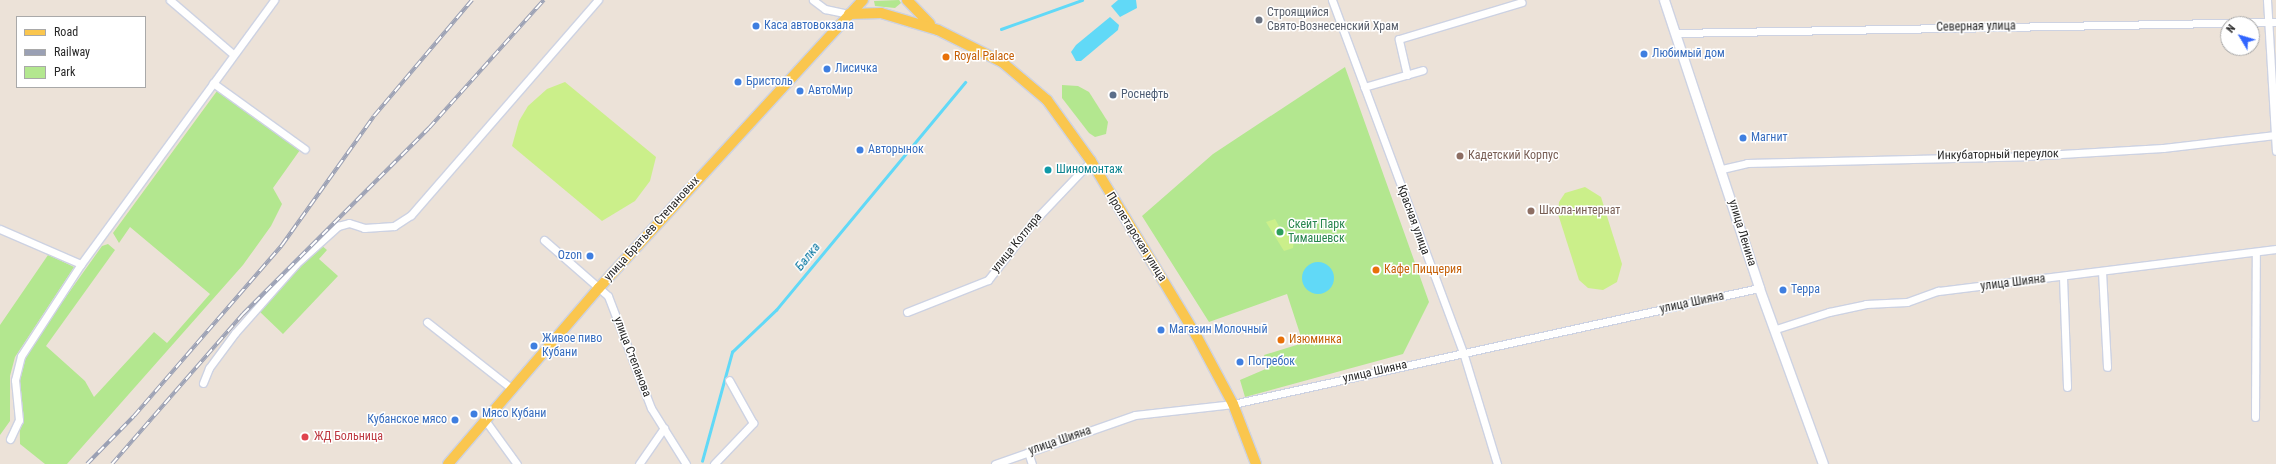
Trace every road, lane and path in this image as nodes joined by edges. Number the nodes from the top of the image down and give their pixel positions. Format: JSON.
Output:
{"nodes":[{"id":1,"x":170,"y":0,"type":"edge"},
{"id":2,"x":274,"y":0,"type":"edge"},
{"id":3,"x":598,"y":0,"type":"edge"},
{"id":4,"x":813,"y":0,"type":"edge"},
{"id":5,"x":863,"y":0,"type":"edge"},
{"id":6,"x":907,"y":0,"type":"edge"},
{"id":7,"x":1332,"y":0,"type":"edge"},
{"id":8,"x":1664,"y":0,"type":"edge"},
{"id":9,"x":2267,"y":0,"type":"edge"},
{"id":10,"x":1522,"y":2,"type":"dead end"},
{"id":11,"x":849,"y":14,"type":"junction"},
{"id":12,"x":2273,"y":21,"type":"edge"},
{"id":13,"x":938,"y":30,"type":"junction"},
{"id":14,"x":1675,"y":33,"type":"junction"},
{"id":15,"x":234,"y":54,"type":"junction"},
{"id":16,"x":1423,"y":70,"type":"dead end"},
{"id":17,"x":1407,"y":75,"type":"junction"},
{"id":18,"x":213,"y":83,"type":"junction"},
{"id":19,"x":1364,"y":87,"type":"junction"},
{"id":20,"x":2275,"y":135,"type":"junction"},
{"id":21,"x":305,"y":149,"type":"dead end"},
{"id":22,"x":2276,"y":151,"type":"edge"},
{"id":23,"x":1091,"y":161,"type":"junction"},
{"id":24,"x":1722,"y":170,"type":"junction"},
{"id":25,"x":0,"y":229,"type":"edge"},
{"id":26,"x":544,"y":240,"type":"dead end"},
{"id":27,"x":2276,"y":249,"type":"edge"},
{"id":28,"x":2256,"y":252,"type":"junction"},
{"id":29,"x":81,"y":264,"type":"junction"},
{"id":30,"x":2102,"y":272,"type":"junction"},
{"id":31,"x":2063,"y":277,"type":"junction"},
{"id":32,"x":599,"y":288,"type":"junction"},
{"id":33,"x":1759,"y":288,"type":"junction"},
{"id":34,"x":907,"y":312,"type":"dead end"},
{"id":35,"x":427,"y":322,"type":"dead end"},
{"id":36,"x":1776,"y":329,"type":"junction"},
{"id":37,"x":1463,"y":352,"type":"junction"},
{"id":38,"x":2107,"y":367,"type":"dead end"},
{"id":39,"x":729,"y":380,"type":"dead end"},
{"id":40,"x":203,"y":383,"type":"dead end"},
{"id":41,"x":2067,"y":387,"type":"dead end"},
{"id":42,"x":512,"y":390,"type":"junction"},
{"id":43,"x":1233,"y":404,"type":"junction"},
{"id":44,"x":2255,"y":417,"type":"dead end"},
{"id":45,"x":485,"y":420,"type":"junction"},
{"id":46,"x":664,"y":428,"type":"junction"},
{"id":47,"x":10,"y":439,"type":"dead end"},
{"id":48,"x":1028,"y":452,"type":"junction"},
{"id":49,"x":448,"y":464,"type":"edge"},
{"id":50,"x":517,"y":464,"type":"edge"},
{"id":51,"x":639,"y":464,"type":"edge"},
{"id":52,"x":686,"y":464,"type":"edge"},
{"id":53,"x":714,"y":464,"type":"edge"},
{"id":54,"x":995,"y":464,"type":"edge"},
{"id":55,"x":1032,"y":464,"type":"edge"},
{"id":56,"x":1256,"y":464,"type":"edge"},
{"id":57,"x":1496,"y":464,"type":"edge"},
{"id":58,"x":1823,"y":464,"type":"edge"}],
"edges":[{"from":1,"to":15,"type":"street"},
{"from":2,"to":15,"type":"street"},
{"from":3,"to":40,"type":"street"},
{"from":4,"to":11,"type":"street","name":"Пролетарская улица"},
{"from":5,"to":11,"type":"main road","name":"улица Братьев Степановых"},
{"from":6,"to":13,"type":"main road"},
{"from":7,"to":19,"type":"street","name":"Красная улица"},
{"from":8,"to":14,"type":"main road","name":"улица Ленина"},
{"from":9,"to":12,"type":"street"},
{"from":10,"to":17,"type":"street"},
{"from":11,"to":13,"type":"main road","name":"Пролетарская улица"},
{"from":11,"to":32,"type":"main road","name":"улица Братьев Степановых"},
{"from":12,"to":14,"type":"street","name":"Северная улица"},
{"from":12,"to":20,"type":"street"},
{"from":13,"to":23,"type":"main road","name":"Пролетарская улица"},
{"from":14,"to":24,"type":"main road","name":"улица Ленина"},
{"from":15,"to":18,"type":"street"},
{"from":16,"to":17,"type":"street"},
{"from":17,"to":19,"type":"street"},
{"from":18,"to":21,"type":"street"},
{"from":18,"to":29,"type":"street"},
{"from":19,"to":37,"type":"street","name":"Красная улица"},
{"from":20,"to":22,"type":"street"},
{"from":20,"to":24,"type":"street","name":"Инкубаторный переулок"},
{"from":23,"to":34,"type":"street","name":"улица Котляра"},
{"from":23,"to":43,"type":"main road","name":"Пролетарская улица"},
{"from":24,"to":33,"type":"main road","name":"улица Ленина"},
{"from":25,"to":29,"type":"street"},
{"from":26,"to":32,"type":"street","name":"улица Степанова"},
{"from":27,"to":28,"type":"street","name":"улица Шияна"},
{"from":28,"to":30,"type":"street","name":"улица Шияна"},
{"from":28,"to":44,"type":"street"},
{"from":29,"to":47,"type":"street"},
{"from":30,"to":31,"type":"street","name":"улица Шияна"},
{"from":30,"to":38,"type":"street"},
{"from":31,"to":36,"type":"street","name":"улица Шияна"},
{"from":31,"to":41,"type":"street","name":"улица Шияна"},
{"from":32,"to":42,"type":"main road","name":"улица Братьев Степановых"},
{"from":32,"to":46,"type":"street","name":"улица Степанова"},
{"from":33,"to":36,"type":"main road","name":"улица Ленина"},
{"from":33,"to":37,"type":"street","name":"улица Шияна"},
{"from":35,"to":42,"type":"street"},
{"from":36,"to":58,"type":"main road","name":"улица Ленина"},
{"from":37,"to":43,"type":"street","name":"улица Шияна"},
{"from":37,"to":57,"type":"street","name":"Красная улица"},
{"from":39,"to":53,"type":"street"},
{"from":42,"to":45,"type":"main road","name":"улица Братьев Степановых"},
{"from":43,"to":48,"type":"street","name":"улица Шияна"},
{"from":43,"to":56,"type":"main road","name":"Пролетарская улица"},
{"from":45,"to":49,"type":"main road","name":"улица Братьев Степановых"},
{"from":45,"to":50,"type":"street"},
{"from":46,"to":51,"type":"street"},
{"from":46,"to":52,"type":"street","name":"улица Степанова"},
{"from":48,"to":54,"type":"street","name":"улица Шияна"},
{"from":48,"to":55,"type":"street"}]}
